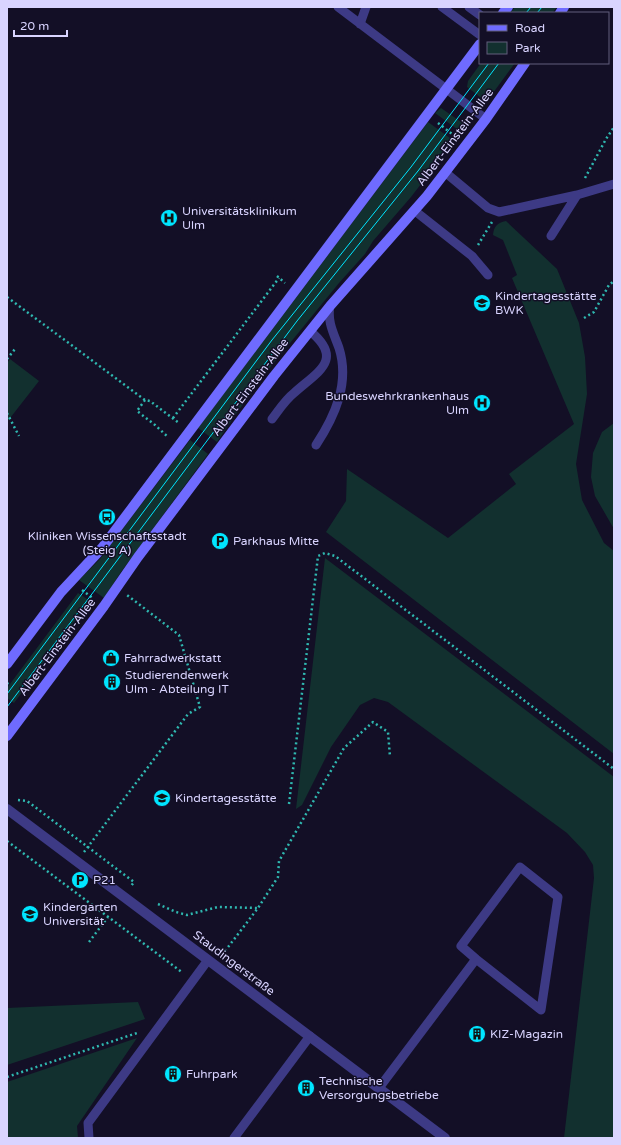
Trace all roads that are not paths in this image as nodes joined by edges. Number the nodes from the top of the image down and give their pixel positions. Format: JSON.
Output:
{"nodes":[{"id":1,"x":338,"y":7,"type":"edge"},
{"id":2,"x":366,"y":7,"type":"edge"},
{"id":3,"x":442,"y":7,"type":"edge"},
{"id":4,"x":469,"y":7,"type":"edge"},
{"id":5,"x":479,"y":14,"type":"edge"},
{"id":6,"x":360,"y":24,"type":"junction"},
{"id":7,"x":479,"y":34,"type":"edge"},
{"id":8,"x":479,"y":45,"type":"edge"},
{"id":9,"x":524,"y":64,"type":"edge"},
{"id":10,"x":447,"y":89,"type":"junction"},
{"id":11,"x":486,"y":119,"type":"junction"},
{"id":12,"x":446,"y":172,"type":"junction"},
{"id":13,"x":614,"y":184,"type":"edge"},
{"id":14,"x":577,"y":195,"type":"junction"},
{"id":15,"x":416,"y":211,"type":"junction"},
{"id":16,"x":551,"y":236,"type":"dead end"},
{"id":17,"x":488,"y":275,"type":"dead end"},
{"id":18,"x":330,"y":306,"type":"junction"},
{"id":19,"x":310,"y":331,"type":"junction"},
{"id":20,"x":272,"y":419,"type":"dead end"},
{"id":21,"x":316,"y":445,"type":"dead end"},
{"id":22,"x":7,"y":664,"type":"edge"},
{"id":23,"x":7,"y":736,"type":"edge"},
{"id":24,"x":7,"y":809,"type":"edge"},
{"id":25,"x":476,"y":959,"type":"junction"},
{"id":26,"x":211,"y":962,"type":"junction"},
{"id":27,"x":310,"y":1036,"type":"junction"},
{"id":28,"x":379,"y":1088,"type":"junction"},
{"id":29,"x":89,"y":1138,"type":"edge"},
{"id":30,"x":234,"y":1138,"type":"edge"},
{"id":31,"x":445,"y":1138,"type":"edge"}],
"edges":[{"from":1,"to":6,"type":"lane"},
{"from":2,"to":6,"type":"lane"},
{"from":3,"to":7,"type":"lane"},
{"from":4,"to":5,"type":"lane"},
{"from":6,"to":10,"type":"lane"},
{"from":8,"to":10,"type":"street","name":"Albert-Einstein-Allee"},
{"from":9,"to":11,"type":"street","name":"Albert-Einstein-Allee"},
{"from":10,"to":11,"type":"lane"},
{"from":10,"to":22,"type":"street","name":"Albert-Einstein-Allee"},
{"from":11,"to":12,"type":"street","name":"Albert-Einstein-Allee"},
{"from":12,"to":14,"type":"lane"},
{"from":12,"to":15,"type":"street","name":"Albert-Einstein-Allee"},
{"from":13,"to":14,"type":"lane"},
{"from":14,"to":16,"type":"lane"},
{"from":15,"to":17,"type":"lane"},
{"from":15,"to":18,"type":"street","name":"Albert-Einstein-Allee"},
{"from":18,"to":19,"type":"street","name":"Albert-Einstein-Allee"},
{"from":18,"to":21,"type":"lane"},
{"from":19,"to":20,"type":"lane"},
{"from":19,"to":23,"type":"street","name":"Albert-Einstein-Allee"},
{"from":24,"to":26,"type":"street","name":"Staudingerstraße"},
{"from":25,"to":25,"type":"lane"},
{"from":25,"to":28,"type":"lane"},
{"from":26,"to":27,"type":"street","name":"Staudingerstraße"},
{"from":26,"to":29,"type":"lane"},
{"from":27,"to":28,"type":"street","name":"Staudingerstraße"},
{"from":27,"to":30,"type":"lane"},
{"from":28,"to":31,"type":"street","name":"Staudingerstraße"}]}
